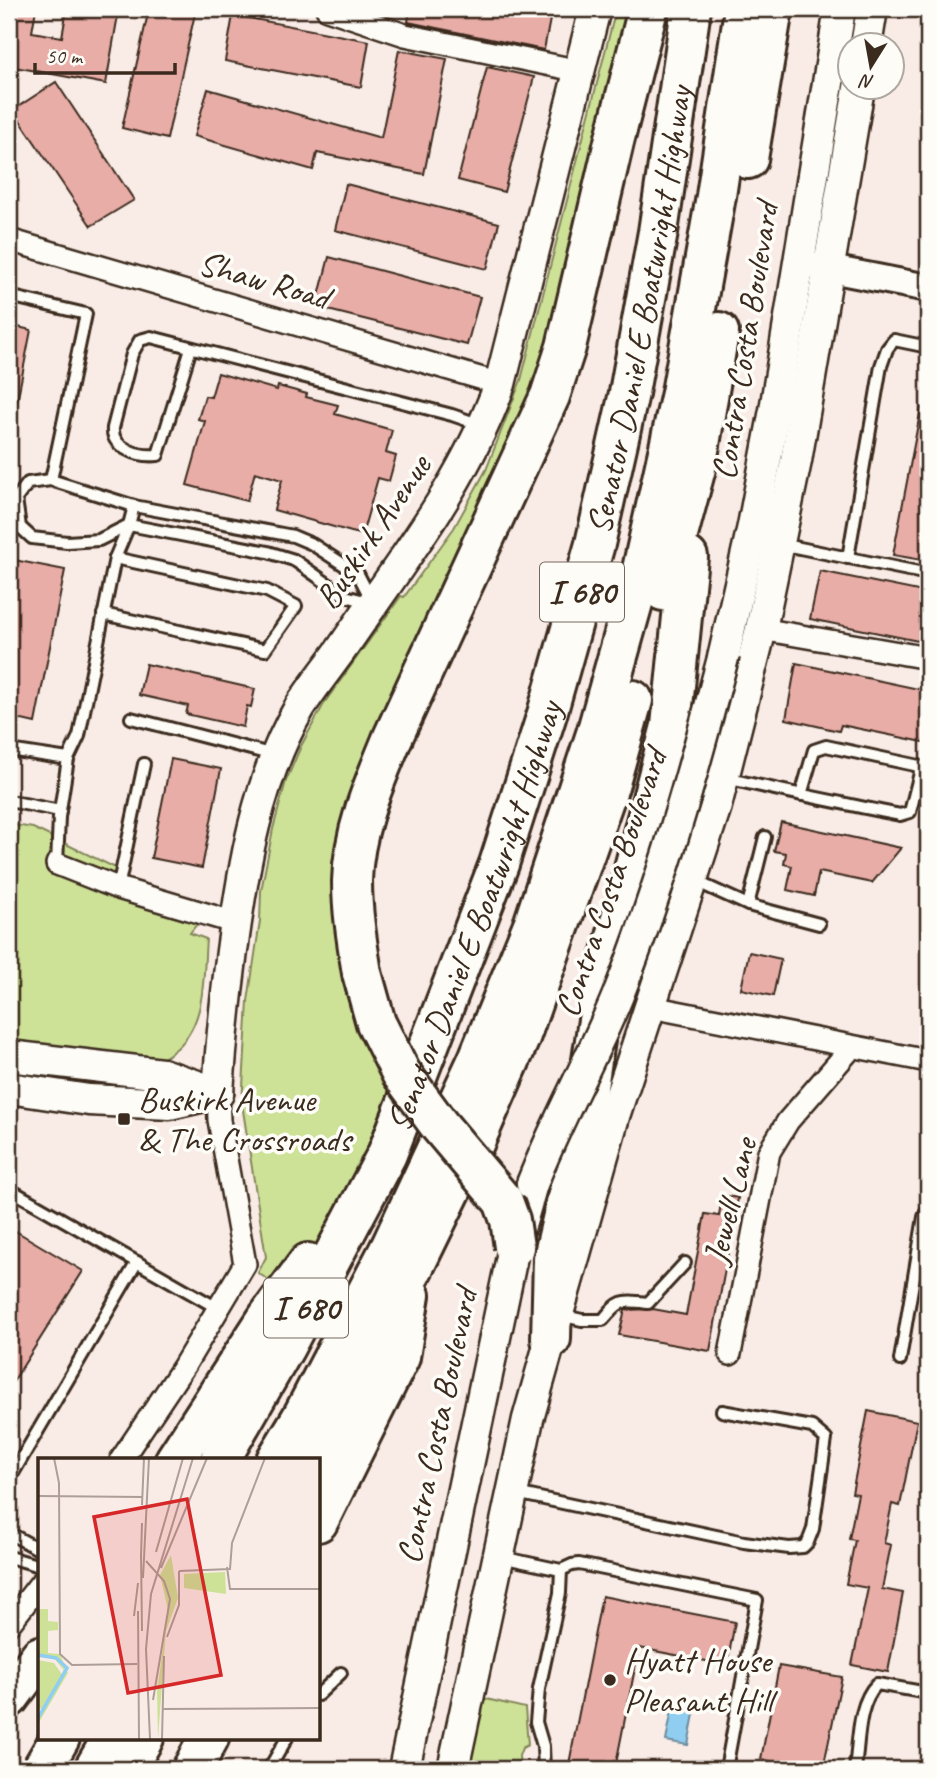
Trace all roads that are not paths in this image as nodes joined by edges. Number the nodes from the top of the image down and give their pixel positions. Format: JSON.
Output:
{"nodes":[{"id":1,"x":327,"y":9,"type":"edge"},
{"id":2,"x":595,"y":9,"type":"edge"},
{"id":3,"x":648,"y":9,"type":"edge"},
{"id":4,"x":691,"y":9,"type":"edge"},
{"id":5,"x":744,"y":9,"type":"edge"},
{"id":6,"x":773,"y":9,"type":"edge"},
{"id":7,"x":840,"y":9,"type":"edge"},
{"id":8,"x":872,"y":9,"type":"edge"},
{"id":9,"x":868,"y":32,"type":"edge"},
{"id":10,"x":580,"y":71,"type":"junction"},
{"id":11,"x":857,"y":102,"type":"edge"},
{"id":12,"x":9,"y":240,"type":"edge"},
{"id":13,"x":798,"y":263,"type":"junction"},
{"id":14,"x":830,"y":269,"type":"junction"},
{"id":15,"x":928,"y":288,"type":"edge"},
{"id":16,"x":9,"y":296,"type":"edge"},
{"id":17,"x":928,"y":346,"type":"edge"},
{"id":18,"x":191,"y":348,"type":"junction"},
{"id":19,"x":500,"y":384,"type":"junction"},
{"id":20,"x":484,"y":426,"type":"junction"},
{"id":21,"x":696,"y":468,"type":"junction"},
{"id":22,"x":51,"y":480,"type":"junction"},
{"id":23,"x":134,"y":506,"type":"junction"},
{"id":24,"x":129,"y":525,"type":"junction"},
{"id":25,"x":779,"y":544,"type":"junction"},
{"id":26,"x":115,"y":558,"type":"junction"},
{"id":27,"x":848,"y":558,"type":"junction"},
{"id":28,"x":928,"y":574,"type":"edge"},
{"id":29,"x":373,"y":603,"type":"junction"},
{"id":30,"x":103,"y":614,"type":"junction"},
{"id":31,"x":761,"y":629,"type":"junction"},
{"id":32,"x":928,"y":659,"type":"edge"},
{"id":33,"x":131,"y":718,"type":"dead end"},
{"id":34,"x":9,"y":750,"type":"edge"},
{"id":35,"x":277,"y":756,"type":"junction"},
{"id":36,"x":68,"y":760,"type":"junction"},
{"id":37,"x":144,"y":764,"type":"dead end"},
{"id":38,"x":723,"y":777,"type":"junction"},
{"id":39,"x":801,"y":794,"type":"junction"},
{"id":40,"x":9,"y":801,"type":"edge"},
{"id":41,"x":60,"y":811,"type":"junction"},
{"id":42,"x":765,"y":836,"type":"dead end"},
{"id":43,"x":57,"y":864,"type":"joint"},
{"id":44,"x":692,"y":880,"type":"junction"},
{"id":45,"x":118,"y":888,"type":"junction"},
{"id":46,"x":748,"y":905,"type":"junction"},
{"id":47,"x":236,"y":923,"type":"junction"},
{"id":48,"x":818,"y":924,"type":"dead end"},
{"id":49,"x":651,"y":1007,"type":"junction"},
{"id":50,"x":852,"y":1047,"type":"junction"},
{"id":51,"x":9,"y":1056,"type":"edge"},
{"id":52,"x":928,"y":1061,"type":"edge"},
{"id":53,"x":9,"y":1088,"type":"edge"},
{"id":54,"x":218,"y":1093,"type":"junction"},
{"id":55,"x":387,"y":1154,"type":"junction"},
{"id":56,"x":9,"y":1189,"type":"edge"},
{"id":57,"x":928,"y":1208,"type":"edge"},
{"id":58,"x":514,"y":1247,"type":"junction"},
{"id":59,"x":137,"y":1262,"type":"junction"},
{"id":60,"x":685,"y":1263,"type":"dead end"},
{"id":61,"x":415,"y":1265,"type":"junction"},
{"id":62,"x":219,"y":1309,"type":"junction"},
{"id":63,"x":554,"y":1326,"type":"junction"},
{"id":64,"x":730,"y":1354,"type":"dead end"},
{"id":65,"x":900,"y":1360,"type":"dead end"},
{"id":66,"x":722,"y":1410,"type":"dead end"},
{"id":67,"x":122,"y":1458,"type":"edge"},
{"id":68,"x":176,"y":1458,"type":"edge"},
{"id":69,"x":221,"y":1458,"type":"edge"},
{"id":70,"x":277,"y":1458,"type":"edge"},
{"id":71,"x":309,"y":1458,"type":"edge"},
{"id":72,"x":9,"y":1480,"type":"edge"},
{"id":73,"x":513,"y":1492,"type":"junction"},
{"id":74,"x":320,"y":1518,"type":"edge"},
{"id":75,"x":9,"y":1532,"type":"edge"},
{"id":76,"x":38,"y":1549,"type":"edge"},
{"id":77,"x":498,"y":1556,"type":"junction"},
{"id":78,"x":9,"y":1557,"type":"edge"},
{"id":79,"x":38,"y":1565,"type":"edge"},
{"id":80,"x":561,"y":1570,"type":"junction"},
{"id":81,"x":38,"y":1587,"type":"edge"},
{"id":82,"x":9,"y":1624,"type":"edge"},
{"id":83,"x":38,"y":1659,"type":"edge"},
{"id":84,"x":341,"y":1673,"type":"dead end"},
{"id":85,"x":320,"y":1693,"type":"edge"},
{"id":86,"x":928,"y":1693,"type":"edge"},
{"id":87,"x":9,"y":1698,"type":"edge"},
{"id":88,"x":59,"y":1740,"type":"edge"},
{"id":89,"x":111,"y":1740,"type":"edge"},
{"id":90,"x":143,"y":1740,"type":"edge"},
{"id":91,"x":207,"y":1740,"type":"edge"},
{"id":92,"x":286,"y":1740,"type":"edge"},
{"id":93,"x":42,"y":1769,"type":"edge"},
{"id":94,"x":94,"y":1769,"type":"edge"},
{"id":95,"x":126,"y":1769,"type":"edge"},
{"id":96,"x":192,"y":1769,"type":"edge"},
{"id":97,"x":269,"y":1769,"type":"edge"},
{"id":98,"x":404,"y":1769,"type":"edge"},
{"id":99,"x":453,"y":1769,"type":"edge"},
{"id":100,"x":544,"y":1769,"type":"edge"},
{"id":101,"x":726,"y":1769,"type":"edge"},
{"id":102,"x":855,"y":1769,"type":"edge"}],
"edges":[{"from":1,"to":10,"type":"street"},
{"from":2,"to":10,"type":"main road","name":"Buskirk Avenue"},
{"from":3,"to":58,"type":"highway","bridge":true},
{"from":4,"to":55,"type":"highway","name":"Senator Daniel E Boatwright Highway","number":"I 680"},
{"from":5,"to":70,"type":"highway","number":"I 680"},
{"from":6,"to":21,"type":"highway","number":"I 680"},
{"from":7,"to":13,"type":"main road","name":"Contra Costa Boulevard"},
{"from":8,"to":9,"type":"main road"},
{"from":10,"to":19,"type":"main road","name":"Buskirk Avenue"},
{"from":11,"to":14,"type":"main road","name":"Contra Costa Boulevard"},
{"from":12,"to":19,"type":"street","name":"Shaw Road"},
{"from":13,"to":14,"type":"street"},
{"from":13,"to":58,"type":"main road","name":"Contra Costa Boulevard","bridge":true},
{"from":14,"to":15,"type":"street"},
{"from":14,"to":25,"type":"main road","name":"Contra Costa Boulevard"},
{"from":16,"to":22,"type":"lane"},
{"from":17,"to":27,"type":"lane"},
{"from":18,"to":18,"type":"lane"},
{"from":18,"to":20,"type":"lane"},
{"from":19,"to":20,"type":"main road","name":"Buskirk Avenue"},
{"from":20,"to":29,"type":"main road","name":"Buskirk Avenue"},
{"from":21,"to":61,"type":"highway","number":"I 680"},
{"from":21,"to":63,"type":"highway"},
{"from":22,"to":23,"type":"lane"},
{"from":22,"to":24,"type":"lane"},
{"from":23,"to":24,"type":"lane"},
{"from":23,"to":29,"type":"lane"},
{"from":24,"to":26,"type":"lane"},
{"from":24,"to":29,"type":"lane"},
{"from":25,"to":27,"type":"lane"},
{"from":25,"to":31,"type":"main road","name":"Contra Costa Boulevard"},
{"from":26,"to":30,"type":"lane"},
{"from":26,"to":30,"type":"lane"},
{"from":27,"to":28,"type":"lane"},
{"from":29,"to":35,"type":"main road","name":"Buskirk Avenue"},
{"from":30,"to":36,"type":"lane"},
{"from":31,"to":32,"type":"street"},
{"from":31,"to":38,"type":"main road","name":"Contra Costa Boulevard"},
{"from":33,"to":35,"type":"lane"},
{"from":34,"to":36,"type":"lane"},
{"from":35,"to":47,"type":"main road","name":"Buskirk Avenue"},
{"from":36,"to":41,"type":"lane"},
{"from":37,"to":45,"type":"lane"},
{"from":38,"to":39,"type":"lane"},
{"from":38,"to":44,"type":"main road","name":"Contra Costa Boulevard"},
{"from":39,"to":39,"type":"lane"},
{"from":40,"to":41,"type":"lane"},
{"from":41,"to":43,"type":"lane"},
{"from":42,"to":46,"type":"lane"},
{"from":43,"to":45,"type":"street"},
{"from":44,"to":46,"type":"lane"},
{"from":44,"to":49,"type":"main road","name":"Contra Costa Boulevard"},
{"from":45,"to":47,"type":"street"},
{"from":46,"to":48,"type":"lane"},
{"from":47,"to":54,"type":"main road","name":"Buskirk Avenue"},
{"from":49,"to":50,"type":"street"},
{"from":49,"to":63,"type":"main road","name":"Contra Costa Boulevard"},
{"from":50,"to":52,"type":"street"},
{"from":50,"to":64,"type":"street","name":"Jewell Lane"},
{"from":51,"to":54,"type":"main road"},
{"from":53,"to":54,"type":"main road"},
{"from":54,"to":62,"type":"street"},
{"from":55,"to":68,"type":"highway"},
{"from":55,"to":69,"type":"highway","name":"Senator Daniel E Boatwright Highway","number":"I 680"},
{"from":56,"to":59,"type":"lane"},
{"from":57,"to":65,"type":"lane"},
{"from":58,"to":98,"type":"main road","name":"Contra Costa Boulevard"},
{"from":59,"to":62,"type":"lane"},
{"from":59,"to":72,"type":"lane"},
{"from":60,"to":63,"type":"lane"},
{"from":61,"to":71,"type":"highway","number":"I 680"},
{"from":61,"to":74,"type":"highway"},
{"from":62,"to":67,"type":"street"},
{"from":63,"to":73,"type":"main road","name":"Contra Costa Boulevard"},
{"from":66,"to":73,"type":"lane"},
{"from":73,"to":77,"type":"main road","name":"Contra Costa Boulevard"},
{"from":75,"to":76,"type":"lane"},
{"from":77,"to":80,"type":"lane"},
{"from":77,"to":99,"type":"main road","name":"Contra Costa Boulevard"},
{"from":78,"to":79,"type":"lane"},
{"from":80,"to":100,"type":"lane"},
{"from":80,"to":101,"type":"lane"},
{"from":81,"to":82,"type":"street"},
{"from":83,"to":87,"type":"highway"},
{"from":84,"to":85,"type":"lane"},
{"from":86,"to":102,"type":"lane"},
{"from":88,"to":93,"type":"highway"},
{"from":89,"to":94,"type":"highway"},
{"from":90,"to":95,"type":"highway"},
{"from":91,"to":96,"type":"highway"},
{"from":92,"to":97,"type":"lane"}]}
